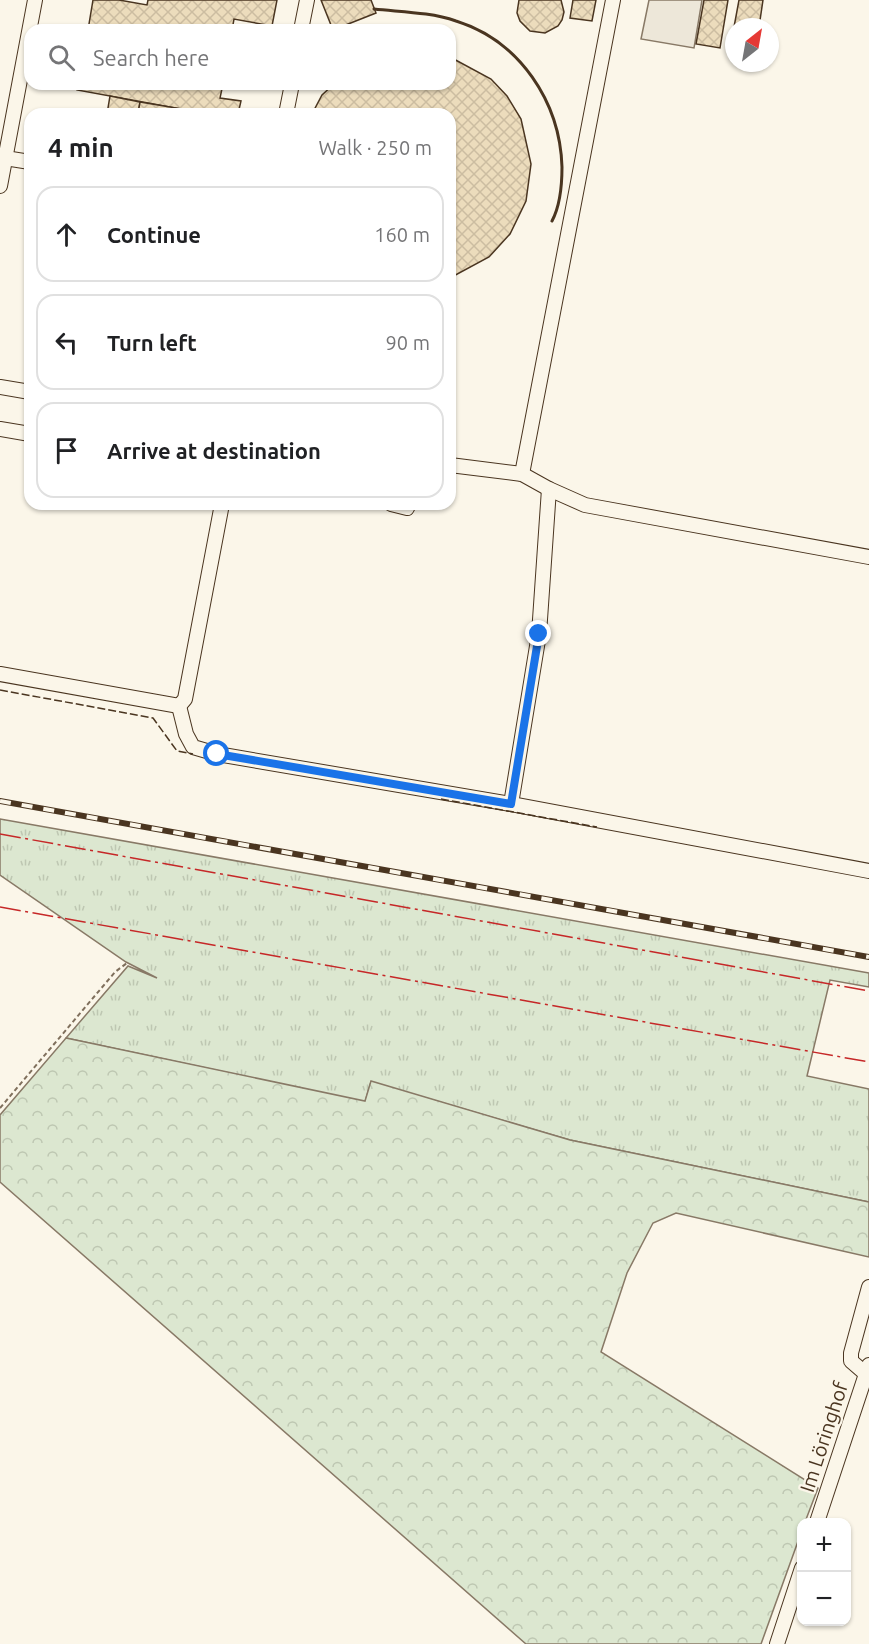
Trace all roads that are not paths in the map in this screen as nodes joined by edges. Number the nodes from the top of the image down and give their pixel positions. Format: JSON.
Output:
{"nodes":[{"id":1,"x":35,"y":0,"type":"edge"},
{"id":2,"x":307,"y":0,"type":"edge"},
{"id":3,"x":613,"y":0,"type":"edge"},
{"id":4,"x":30,"y":24,"type":"edge"},
{"id":5,"x":302,"y":24,"type":"edge"},
{"id":6,"x":24,"y":58,"type":"edge"},
{"id":7,"x":291,"y":90,"type":"edge"},
{"id":8,"x":287,"y":108,"type":"edge"},
{"id":9,"x":5,"y":158,"type":"junction"},
{"id":10,"x":24,"y":161,"type":"edge"},
{"id":11,"x":0,"y":186,"type":"edge"},
{"id":12,"x":0,"y":387,"type":"edge"},
{"id":13,"x":24,"y":391,"type":"edge"},
{"id":14,"x":0,"y":429,"type":"edge"},
{"id":15,"x":24,"y":433,"type":"edge"},
{"id":16,"x":456,"y":466,"type":"edge"},
{"id":17,"x":522,"y":474,"type":"junction"},
{"id":18,"x":549,"y":489,"type":"junction"},
{"id":19,"x":221,"y":510,"type":"edge"},
{"id":20,"x":869,"y":557,"type":"edge"},
{"id":21,"x":0,"y":674,"type":"edge"},
{"id":22,"x":179,"y":706,"type":"junction"},
{"id":23,"x":511,"y":804,"type":"junction"},
{"id":24,"x":869,"y":871,"type":"edge"},
{"id":25,"x":869,"y":1287,"type":"edge"},
{"id":26,"x":867,"y":1370,"type":"edge"},
{"id":27,"x":817,"y":1518,"type":"edge"},
{"id":28,"x":800,"y":1572,"type":"edge"},
{"id":29,"x":777,"y":1644,"type":"edge"}],
"edges":[{"from":1,"to":4,"type":"street"},
{"from":2,"to":5,"type":"street"},
{"from":3,"to":17,"type":"street"},
{"from":6,"to":9,"type":"street"},
{"from":7,"to":8,"type":"street"},
{"from":9,"to":10,"type":"street"},
{"from":9,"to":11,"type":"street"},
{"from":12,"to":13,"type":"street"},
{"from":14,"to":15,"type":"street"},
{"from":16,"to":17,"type":"street"},
{"from":17,"to":18,"type":"street"},
{"from":18,"to":20,"type":"street"},
{"from":18,"to":23,"type":"street"},
{"from":19,"to":22,"type":"street"},
{"from":21,"to":22,"type":"street"},
{"from":22,"to":23,"type":"street"},
{"from":23,"to":24,"type":"street"},
{"from":25,"to":26,"type":"street"},
{"from":26,"to":27,"type":"street","name":"Im Löringhof"},
{"from":28,"to":29,"type":"street"}]}
